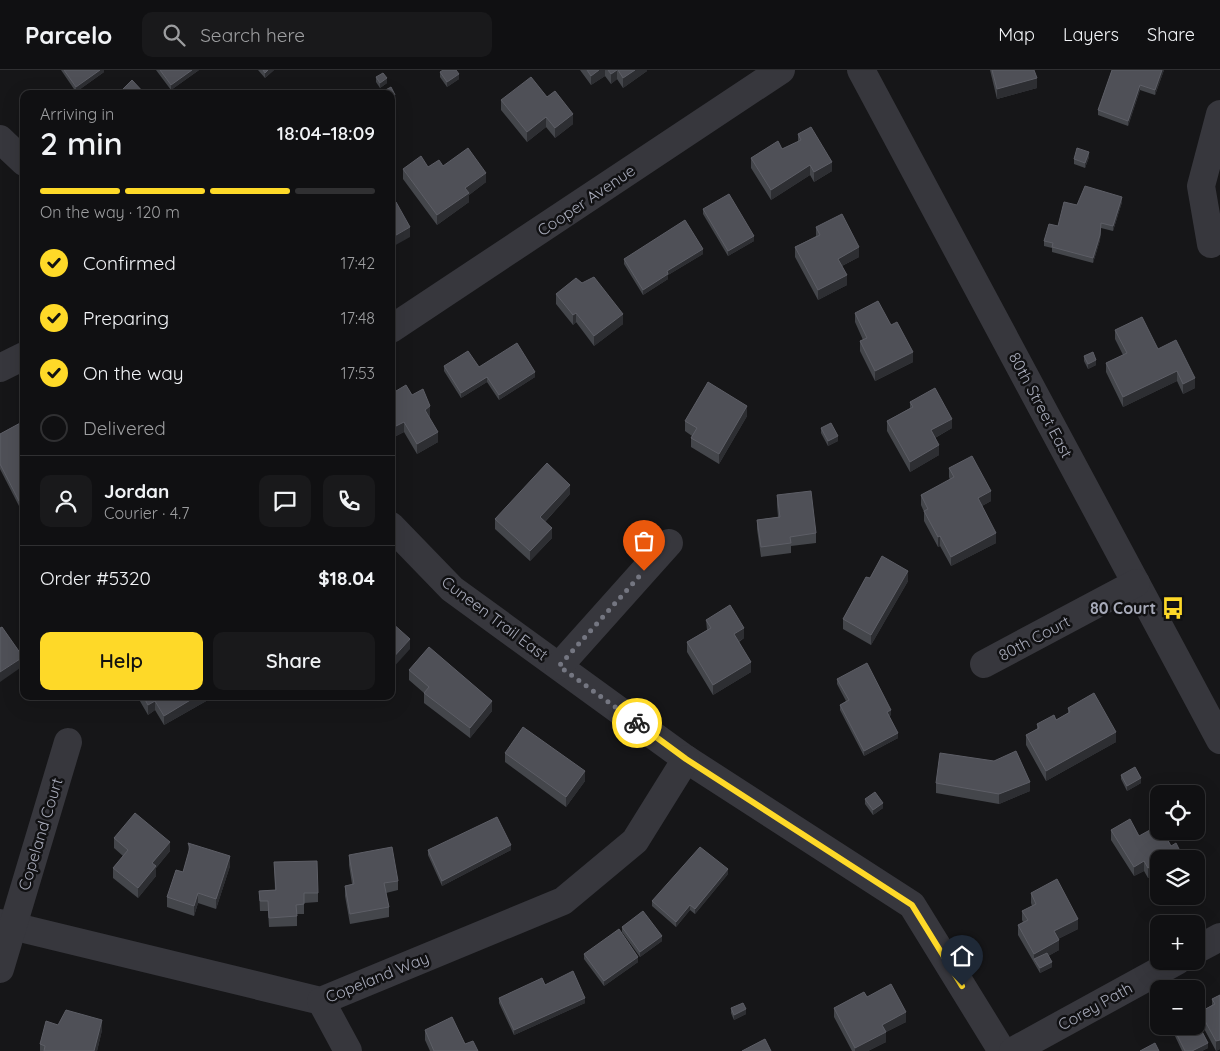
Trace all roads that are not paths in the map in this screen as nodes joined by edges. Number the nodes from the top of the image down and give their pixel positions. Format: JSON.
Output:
{"nodes":[{"id":1,"x":781,"y":70,"type":"edge"},
{"id":2,"x":861,"y":70,"type":"edge"},
{"id":3,"x":1220,"y":114,"type":"edge"},
{"id":4,"x":0,"y":138,"type":"edge"},
{"id":5,"x":20,"y":158,"type":"edge"},
{"id":6,"x":1211,"y":244,"type":"dead end"},
{"id":7,"x":395,"y":326,"type":"edge"},
{"id":8,"x":20,"y":358,"type":"edge"},
{"id":9,"x":0,"y":368,"type":"edge"},
{"id":10,"x":395,"y":530,"type":"edge"},
{"id":11,"x":669,"y":543,"type":"dead end"},
{"id":12,"x":1136,"y":583,"type":"junction"},
{"id":13,"x":984,"y":664,"type":"dead end"},
{"id":14,"x":559,"y":666,"type":"junction"},
{"id":15,"x":1220,"y":740,"type":"edge"},
{"id":16,"x":68,"y":742,"type":"dead end"},
{"id":17,"x":686,"y":759,"type":"junction"},
{"id":18,"x":6,"y":925,"type":"edge"},
{"id":19,"x":1220,"y":937,"type":"edge"},
{"id":20,"x":1205,"y":945,"type":"edge"},
{"id":21,"x":0,"y":969,"type":"edge"},
{"id":22,"x":1160,"y":970,"type":"edge"},
{"id":23,"x":321,"y":1001,"type":"junction"},
{"id":24,"x":348,"y":1051,"type":"edge"},
{"id":25,"x":1002,"y":1051,"type":"edge"},
{"id":26,"x":1014,"y":1051,"type":"edge"}],
"edges":[{"from":1,"to":7,"type":"street","name":"Cooper Avenue"},
{"from":2,"to":12,"type":"street","name":"80th Street East"},
{"from":3,"to":6,"type":"street"},
{"from":4,"to":5,"type":"street"},
{"from":8,"to":9,"type":"street"},
{"from":10,"to":14,"type":"street","name":"Cuneen Trail East"},
{"from":11,"to":14,"type":"street"},
{"from":12,"to":13,"type":"street","name":"80th Court"},
{"from":12,"to":15,"type":"street","name":"80th Street East"},
{"from":14,"to":17,"type":"street","name":"Cuneen Trail East"},
{"from":16,"to":18,"type":"street","name":"Copeland Court"},
{"from":17,"to":23,"type":"street","name":"Copeland Way"},
{"from":17,"to":25,"type":"street","name":"Cuneen Trail East"},
{"from":18,"to":21,"type":"street","name":"Copeland Court"},
{"from":18,"to":23,"type":"street","name":"Copeland Way"},
{"from":19,"to":20,"type":"street"},
{"from":22,"to":26,"type":"street","name":"Corey Path"},
{"from":23,"to":24,"type":"street"}]}
